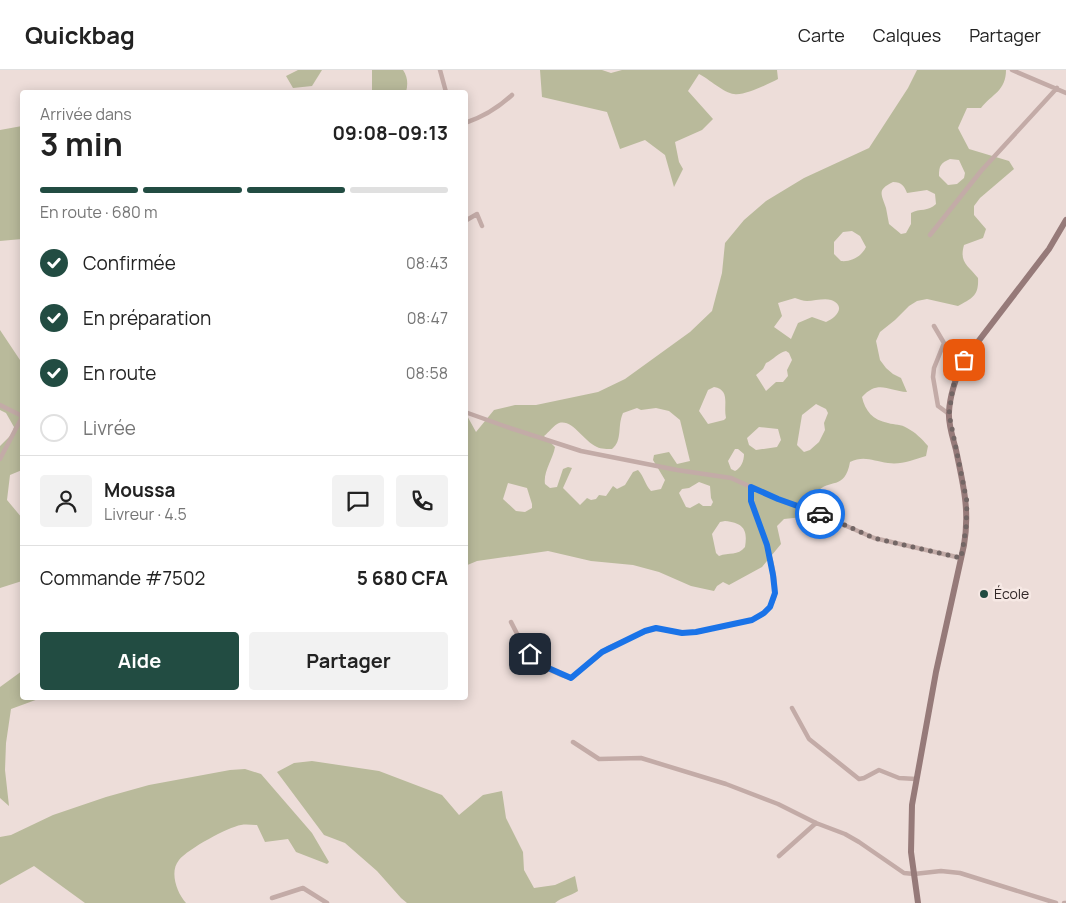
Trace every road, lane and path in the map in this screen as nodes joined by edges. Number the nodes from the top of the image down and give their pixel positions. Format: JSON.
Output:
{"nodes":[{"id":1,"x":440,"y":70,"type":"edge"},
{"id":2,"x":1012,"y":70,"type":"edge"},
{"id":3,"x":1056,"y":88,"type":"junction"},
{"id":4,"x":445,"y":90,"type":"edge"},
{"id":5,"x":1066,"y":93,"type":"edge"},
{"id":6,"x":512,"y":95,"type":"dead end"},
{"id":7,"x":468,"y":122,"type":"edge"},
{"id":8,"x":468,"y":219,"type":"edge"},
{"id":9,"x":1066,"y":220,"type":"edge"},
{"id":10,"x":482,"y":226,"type":"dead end"},
{"id":11,"x":930,"y":235,"type":"dead end"},
{"id":12,"x":934,"y":326,"type":"dead end"},
{"id":13,"x":0,"y":405,"type":"edge"},
{"id":14,"x":468,"y":413,"type":"edge"},
{"id":15,"x":949,"y":414,"type":"junction"},
{"id":16,"x":20,"y":415,"type":"edge"},
{"id":17,"x":20,"y":420,"type":"edge"},
{"id":18,"x":0,"y":459,"type":"edge"},
{"id":19,"x":751,"y":487,"type":"junction"},
{"id":20,"x":961,"y":558,"type":"junction"},
{"id":21,"x":511,"y":622,"type":"dead end"},
{"id":22,"x":792,"y":708,"type":"dead end"},
{"id":23,"x":572,"y":742,"type":"dead end"},
{"id":24,"x":916,"y":779,"type":"junction"},
{"id":25,"x":816,"y":823,"type":"junction"},
{"id":26,"x":779,"y":856,"type":"dead end"},
{"id":27,"x":914,"y":874,"type":"junction"},
{"id":28,"x":272,"y":898,"type":"dead end"},
{"id":29,"x":327,"y":903,"type":"edge"},
{"id":30,"x":918,"y":903,"type":"edge"},
{"id":31,"x":1056,"y":903,"type":"edge"}],
"edges":[{"from":1,"to":4,"type":"street"},
{"from":2,"to":3,"type":"street"},
{"from":3,"to":5,"type":"street"},
{"from":3,"to":11,"type":"street"},
{"from":6,"to":7,"type":"street"},
{"from":8,"to":10,"type":"street"},
{"from":9,"to":15,"type":"main road"},
{"from":12,"to":15,"type":"street"},
{"from":13,"to":16,"type":"street"},
{"from":14,"to":19,"type":"street"},
{"from":15,"to":20,"type":"main road"},
{"from":17,"to":18,"type":"street"},
{"from":19,"to":20,"type":"street"},
{"from":19,"to":21,"type":"street"},
{"from":20,"to":24,"type":"main road"},
{"from":22,"to":24,"type":"street"},
{"from":23,"to":25,"type":"street"},
{"from":24,"to":27,"type":"main road"},
{"from":25,"to":26,"type":"street"},
{"from":25,"to":27,"type":"street"},
{"from":27,"to":30,"type":"main road"},
{"from":27,"to":31,"type":"street"},
{"from":28,"to":29,"type":"street"}]}
